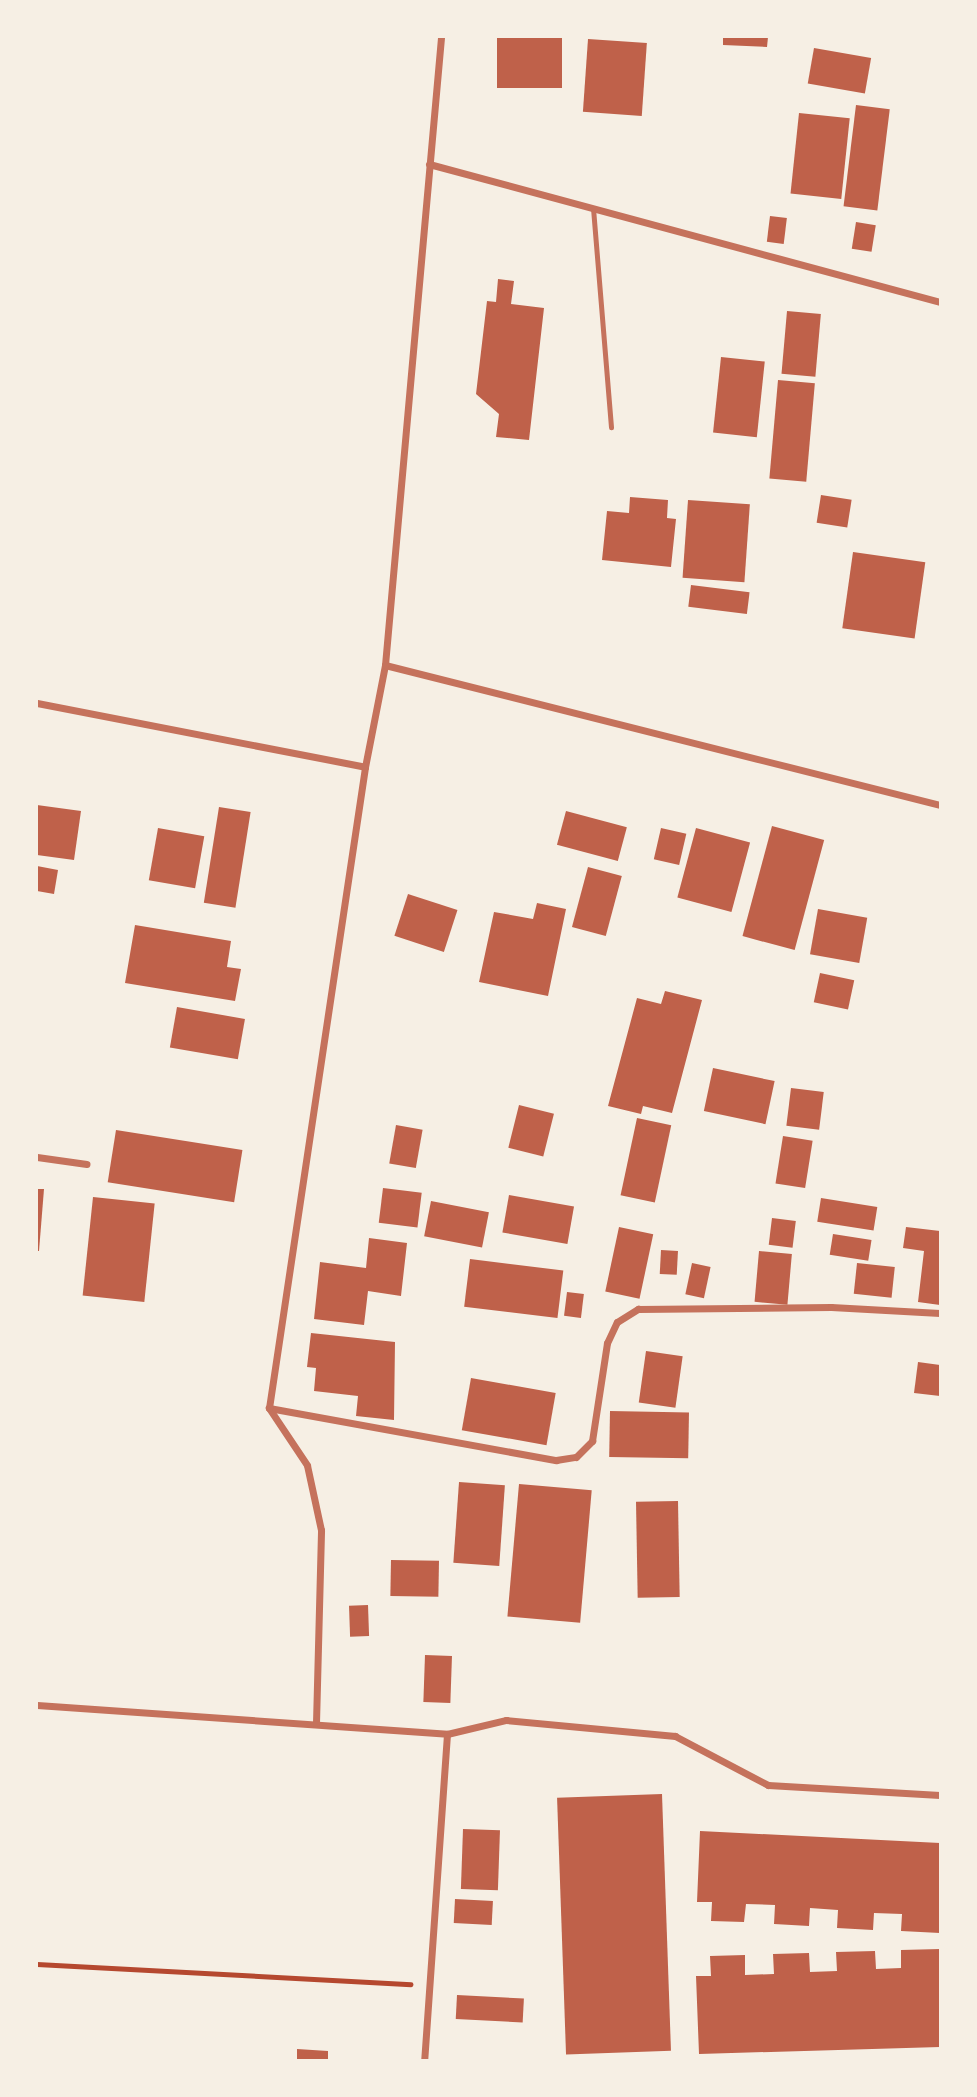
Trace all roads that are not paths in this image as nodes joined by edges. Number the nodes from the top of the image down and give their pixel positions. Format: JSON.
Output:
{"nodes":[{"id":1,"x":441,"y":37,"type":"edge"},
{"id":2,"x":429,"y":164,"type":"junction"},
{"id":3,"x":593,"y":208,"type":"junction"},
{"id":4,"x":940,"y":302,"type":"edge"},
{"id":5,"x":611,"y":427,"type":"dead end"},
{"id":6,"x":385,"y":665,"type":"junction"},
{"id":7,"x":37,"y":703,"type":"edge"},
{"id":8,"x":365,"y":767,"type":"junction"},
{"id":9,"x":940,"y":805,"type":"edge"},
{"id":10,"x":37,"y":1157,"type":"edge"},
{"id":11,"x":87,"y":1164,"type":"dead end"},
{"id":12,"x":940,"y":1313,"type":"edge"},
{"id":13,"x":269,"y":1408,"type":"junction"},
{"id":14,"x":37,"y":1705,"type":"edge"},
{"id":15,"x":316,"y":1723,"type":"junction"},
{"id":16,"x":447,"y":1734,"type":"junction"},
{"id":17,"x":940,"y":1795,"type":"edge"},
{"id":18,"x":424,"y":2060,"type":"edge"}],
"edges":[{"from":1,"to":2,"type":"street"},
{"from":2,"to":3,"type":"street"},
{"from":2,"to":6,"type":"street"},
{"from":3,"to":4,"type":"street"},
{"from":3,"to":5,"type":"lane"},
{"from":6,"to":8,"type":"street"},
{"from":6,"to":9,"type":"street"},
{"from":7,"to":8,"type":"street"},
{"from":8,"to":13,"type":"street"},
{"from":10,"to":11,"type":"street"},
{"from":12,"to":13,"type":"street"},
{"from":13,"to":15,"type":"street"},
{"from":14,"to":15,"type":"street"},
{"from":15,"to":16,"type":"street"},
{"from":16,"to":17,"type":"street"},
{"from":16,"to":18,"type":"street"}]}
